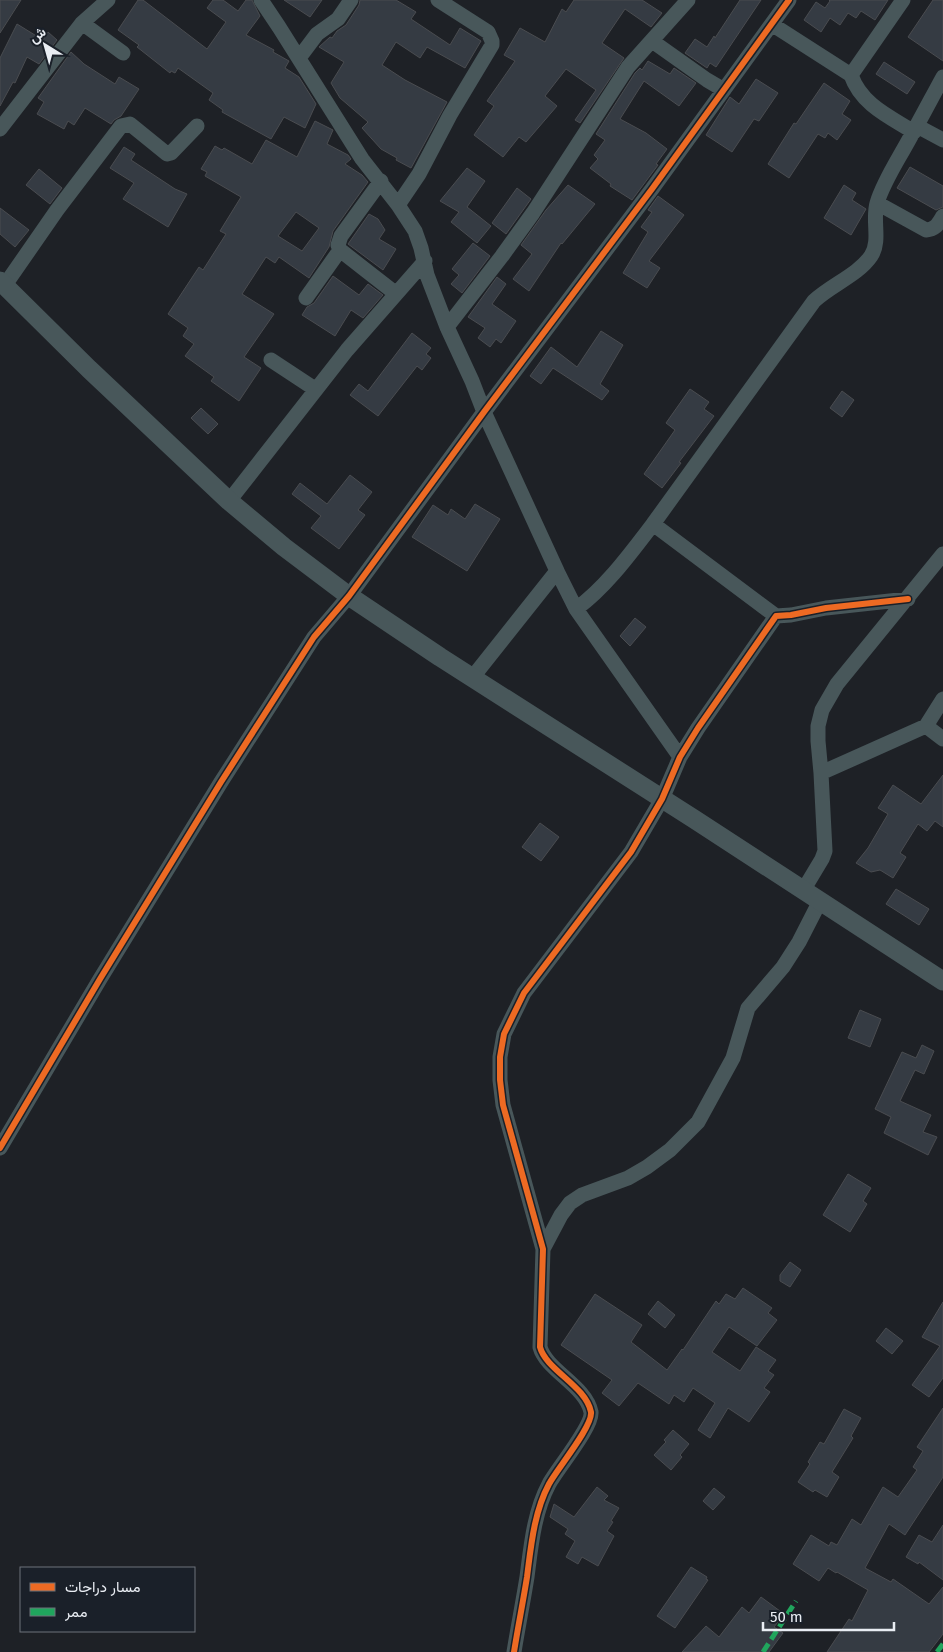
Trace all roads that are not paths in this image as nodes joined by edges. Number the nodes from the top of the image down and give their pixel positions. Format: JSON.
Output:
{"nodes":[{"id":1,"x":108,"y":0,"type":"edge"},
{"id":2,"x":261,"y":0,"type":"edge"},
{"id":3,"x":350,"y":0,"type":"edge"},
{"id":4,"x":438,"y":0,"type":"edge"},
{"id":5,"x":688,"y":0,"type":"edge"},
{"id":6,"x":789,"y":0,"type":"edge"},
{"id":7,"x":903,"y":0,"type":"edge"},
{"id":8,"x":82,"y":23,"type":"junction"},
{"id":9,"x":772,"y":25,"type":"junction"},
{"id":10,"x":652,"y":41,"type":"junction"},
{"id":11,"x":123,"y":53,"type":"dead end"},
{"id":12,"x":299,"y":58,"type":"junction"},
{"id":13,"x":851,"y":75,"type":"junction"},
{"id":14,"x":943,"y":77,"type":"edge"},
{"id":15,"x":724,"y":90,"type":"junction"},
{"id":16,"x":197,"y":126,"type":"dead end"},
{"id":17,"x":0,"y":129,"type":"edge"},
{"id":18,"x":915,"y":129,"type":"junction"},
{"id":19,"x":943,"y":140,"type":"edge"},
{"id":20,"x":381,"y":181,"type":"junction"},
{"id":21,"x":877,"y":203,"type":"junction"},
{"id":22,"x":398,"y":205,"type":"junction"},
{"id":23,"x":943,"y":216,"type":"edge"},
{"id":24,"x":340,"y":250,"type":"junction"},
{"id":25,"x":425,"y":261,"type":"junction"},
{"id":26,"x":2,"y":283,"type":"edge"},
{"id":27,"x":395,"y":293,"type":"junction"},
{"id":28,"x":306,"y":298,"type":"dead end"},
{"id":29,"x":447,"y":327,"type":"junction"},
{"id":30,"x":271,"y":360,"type":"dead end"},
{"id":31,"x":315,"y":389,"type":"junction"},
{"id":32,"x":484,"y":412,"type":"junction"},
{"id":33,"x":229,"y":501,"type":"junction"},
{"id":34,"x":653,"y":524,"type":"junction"},
{"id":35,"x":943,"y":554,"type":"edge"},
{"id":36,"x":557,"y":571,"type":"junction"},
{"id":37,"x":349,"y":596,"type":"junction"},
{"id":38,"x":908,"y":599,"type":"junction"},
{"id":39,"x":576,"y":609,"type":"junction"},
{"id":40,"x":776,"y":616,"type":"junction"},
{"id":41,"x":472,"y":678,"type":"junction"},
{"id":42,"x":943,"y":699,"type":"edge"},
{"id":43,"x":926,"y":726,"type":"junction"},
{"id":44,"x":943,"y":739,"type":"edge"},
{"id":45,"x":680,"y":757,"type":"junction"},
{"id":46,"x":821,"y":773,"type":"junction"},
{"id":47,"x":662,"y":798,"type":"junction"},
{"id":48,"x":804,"y":889,"type":"junction"},
{"id":49,"x":820,"y":902,"type":"junction"},
{"id":50,"x":943,"y":981,"type":"edge"},
{"id":51,"x":0,"y":1148,"type":"edge"},
{"id":52,"x":543,"y":1249,"type":"junction"},
{"id":53,"x":514,"y":1652,"type":"edge"}],
"edges":[{"from":1,"to":8,"type":"street"},
{"from":2,"to":12,"type":"street"},
{"from":3,"to":12,"type":"street"},
{"from":4,"to":22,"type":"street"},
{"from":5,"to":10,"type":"street"},
{"from":6,"to":9,"type":"street"},
{"from":7,"to":13,"type":"street"},
{"from":8,"to":11,"type":"street"},
{"from":8,"to":17,"type":"street"},
{"from":9,"to":13,"type":"street"},
{"from":9,"to":15,"type":"street"},
{"from":10,"to":15,"type":"street"},
{"from":10,"to":29,"type":"street"},
{"from":12,"to":20,"type":"street"},
{"from":13,"to":18,"type":"street"},
{"from":14,"to":18,"type":"street"},
{"from":15,"to":32,"type":"street"},
{"from":16,"to":26,"type":"street"},
{"from":18,"to":19,"type":"street"},
{"from":18,"to":21,"type":"street"},
{"from":20,"to":22,"type":"street"},
{"from":20,"to":24,"type":"street"},
{"from":21,"to":23,"type":"street"},
{"from":21,"to":34,"type":"street"},
{"from":22,"to":25,"type":"street"},
{"from":24,"to":27,"type":"street"},
{"from":24,"to":28,"type":"street"},
{"from":25,"to":27,"type":"street"},
{"from":25,"to":29,"type":"street"},
{"from":26,"to":33,"type":"street"},
{"from":27,"to":31,"type":"street"},
{"from":29,"to":32,"type":"street"},
{"from":30,"to":31,"type":"street"},
{"from":31,"to":33,"type":"street"},
{"from":32,"to":36,"type":"street"},
{"from":32,"to":37,"type":"street"},
{"from":33,"to":37,"type":"street"},
{"from":34,"to":39,"type":"street"},
{"from":34,"to":40,"type":"street"},
{"from":35,"to":38,"type":"street"},
{"from":36,"to":39,"type":"street"},
{"from":36,"to":41,"type":"street"},
{"from":37,"to":41,"type":"street"},
{"from":37,"to":51,"type":"street"},
{"from":38,"to":40,"type":"street"},
{"from":38,"to":46,"type":"street"},
{"from":39,"to":45,"type":"street"},
{"from":40,"to":45,"type":"street"},
{"from":41,"to":47,"type":"street"},
{"from":42,"to":43,"type":"street"},
{"from":43,"to":44,"type":"street"},
{"from":43,"to":46,"type":"street"},
{"from":45,"to":47,"type":"street"},
{"from":46,"to":48,"type":"street"},
{"from":47,"to":48,"type":"street"},
{"from":47,"to":52,"type":"street"},
{"from":48,"to":49,"type":"street"},
{"from":49,"to":50,"type":"street"},
{"from":49,"to":52,"type":"street"},
{"from":52,"to":53,"type":"street"}]}
